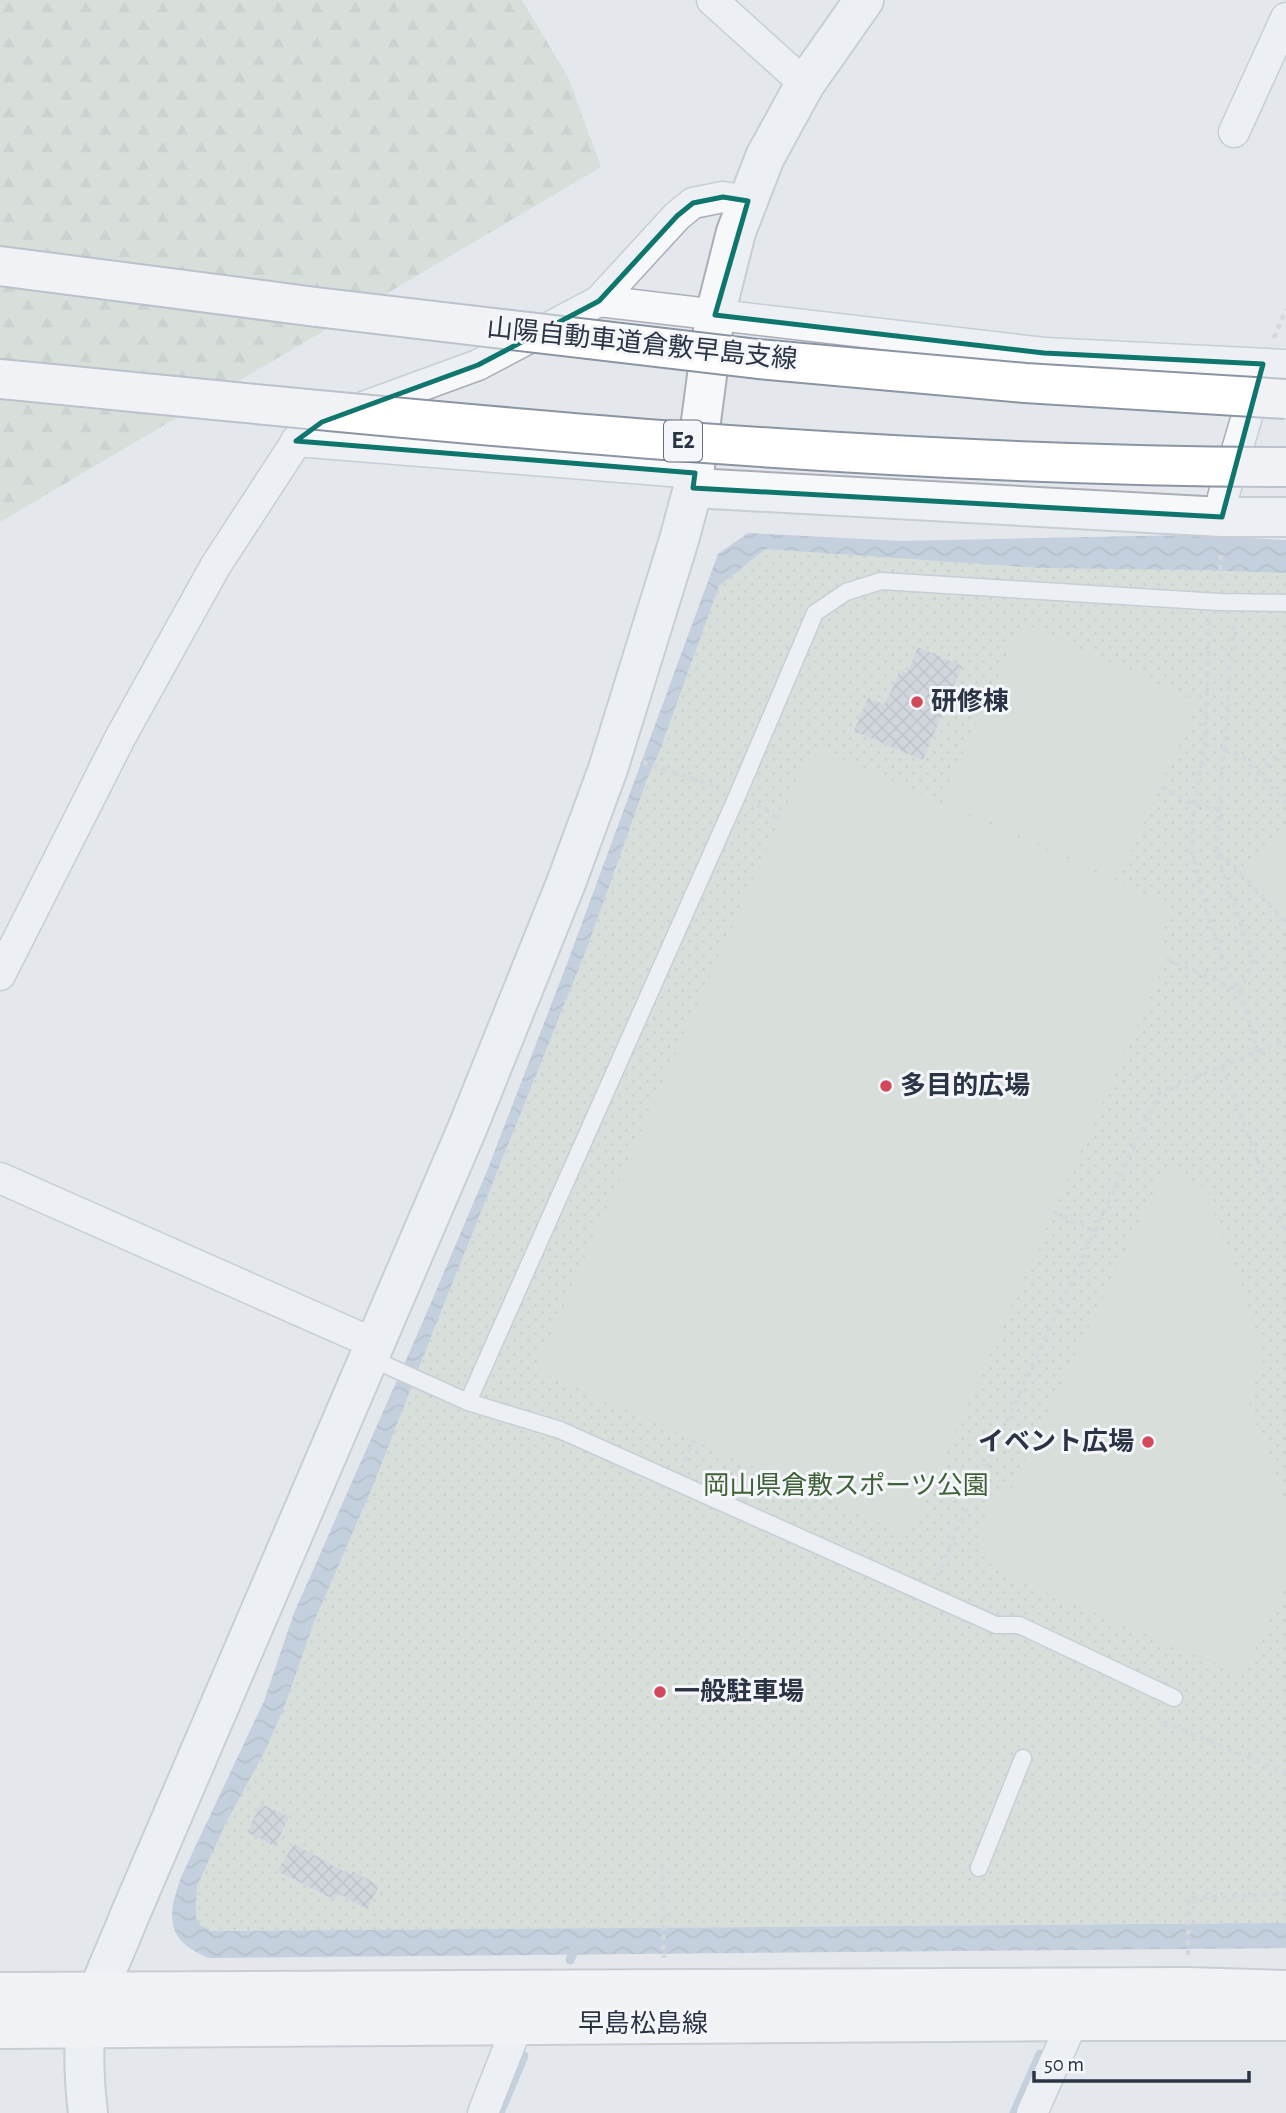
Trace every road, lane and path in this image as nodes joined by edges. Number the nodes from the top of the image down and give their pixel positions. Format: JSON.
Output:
{"nodes":[{"id":1,"x":864,"y":0,"type":"edge"},
{"id":2,"x":723,"y":4,"type":"edge"},
{"id":3,"x":1286,"y":18,"type":"edge"},
{"id":4,"x":805,"y":85,"type":"junction"},
{"id":5,"x":1234,"y":132,"type":"dead end"},
{"id":6,"x":748,"y":201,"type":"junction"},
{"id":7,"x":0,"y":266,"type":"edge"},
{"id":8,"x":599,"y":301,"type":"junction"},
{"id":9,"x":1286,"y":309,"type":"edge"},
{"id":10,"x":715,"y":316,"type":"junction"},
{"id":11,"x":1273,"y":358,"type":"edge"},
{"id":12,"x":0,"y":379,"type":"edge"},
{"id":13,"x":1286,"y":399,"type":"edge"},
{"id":14,"x":296,"y":441,"type":"junction"},
{"id":15,"x":1286,"y":467,"type":"edge"},
{"id":16,"x":694,"y":480,"type":"junction"},
{"id":17,"x":1286,"y":517,"type":"edge"},
{"id":18,"x":1222,"y":531,"type":"junction"},
{"id":19,"x":1220,"y":576,"type":"dead end"},
{"id":20,"x":1219,"y":602,"type":"junction"},
{"id":21,"x":1286,"y":603,"type":"edge"},
{"id":22,"x":1286,"y":746,"type":"edge"},
{"id":23,"x":1224,"y":750,"type":"junction"},
{"id":24,"x":1258,"y":773,"type":"junction"},
{"id":25,"x":1160,"y":787,"type":"dead end"},
{"id":26,"x":1286,"y":802,"type":"edge"},
{"id":27,"x":1195,"y":805,"type":"junction"},
{"id":28,"x":1219,"y":810,"type":"junction"},
{"id":29,"x":1216,"y":852,"type":"junction"},
{"id":30,"x":1286,"y":922,"type":"edge"},
{"id":31,"x":1166,"y":960,"type":"dead end"},
{"id":32,"x":0,"y":975,"type":"edge"},
{"id":33,"x":1241,"y":991,"type":"junction"},
{"id":34,"x":1286,"y":1040,"type":"edge"},
{"id":35,"x":1258,"y":1052,"type":"junction"},
{"id":36,"x":1222,"y":1066,"type":"junction"},
{"id":37,"x":0,"y":1178,"type":"edge"},
{"id":38,"x":1053,"y":1212,"type":"dead end"},
{"id":39,"x":1094,"y":1231,"type":"junction"},
{"id":40,"x":1286,"y":1234,"type":"edge"},
{"id":41,"x":381,"y":1358,"type":"junction"},
{"id":42,"x":468,"y":1402,"type":"junction"},
{"id":43,"x":934,"y":1479,"type":"dead end"},
{"id":44,"x":972,"y":1496,"type":"junction"},
{"id":45,"x":929,"y":1594,"type":"junction"},
{"id":46,"x":1174,"y":1698,"type":"dead end"},
{"id":47,"x":1163,"y":1722,"type":"dead end"},
{"id":48,"x":1023,"y":1758,"type":"dead end"},
{"id":49,"x":1286,"y":1773,"type":"edge"},
{"id":50,"x":662,"y":1865,"type":"dead end"},
{"id":51,"x":979,"y":1868,"type":"dead end"},
{"id":52,"x":1286,"y":1894,"type":"edge"},
{"id":53,"x":664,"y":1953,"type":"dead end"},
{"id":54,"x":1188,"y":1955,"type":"dead end"},
{"id":55,"x":1286,"y":1990,"type":"edge"},
{"id":56,"x":99,"y":1991,"type":"junction"},
{"id":57,"x":0,"y":1992,"type":"edge"},
{"id":58,"x":1073,"y":2021,"type":"junction"},
{"id":59,"x":1286,"y":2021,"type":"edge"},
{"id":60,"x":518,"y":2024,"type":"junction"},
{"id":61,"x":86,"y":2028,"type":"junction"},
{"id":62,"x":0,"y":2029,"type":"edge"},
{"id":63,"x":88,"y":2113,"type":"edge"},
{"id":64,"x":483,"y":2113,"type":"edge"},
{"id":65,"x":1032,"y":2113,"type":"edge"}],
"edges":[{"from":1,"to":4,"type":"street"},
{"from":2,"to":4,"type":"street"},
{"from":3,"to":5,"type":"street"},
{"from":4,"to":6,"type":"street"},
{"from":6,"to":8,"type":"street"},
{"from":6,"to":10,"type":"street"},
{"from":7,"to":13,"type":"main road","name":"山陽自動車道倉敷早島支線","bridge":true},
{"from":8,"to":10,"type":"street"},
{"from":8,"to":14,"type":"street"},
{"from":9,"to":11,"type":"path"},
{"from":10,"to":11,"type":"street"},
{"from":10,"to":16,"type":"street"},
{"from":11,"to":18,"type":"street"},
{"from":12,"to":15,"type":"main road","number":"E2","bridge":true},
{"from":14,"to":16,"type":"street"},
{"from":14,"to":32,"type":"street"},
{"from":16,"to":18,"type":"street"},
{"from":16,"to":41,"type":"street"},
{"from":17,"to":18,"type":"street"},
{"from":18,"to":19,"type":"path"},
{"from":20,"to":21,"type":"lane"},
{"from":20,"to":23,"type":"path"},
{"from":20,"to":27,"type":"path"},
{"from":20,"to":42,"type":"lane"},
{"from":22,"to":24,"type":"path"},
{"from":23,"to":24,"type":"path"},
{"from":23,"to":28,"type":"path"},
{"from":24,"to":26,"type":"path"},
{"from":25,"to":27,"type":"path"},
{"from":27,"to":28,"type":"path"},
{"from":27,"to":33,"type":"path"},
{"from":28,"to":29,"type":"path"},
{"from":29,"to":30,"type":"path"},
{"from":29,"to":33,"type":"path"},
{"from":31,"to":33,"type":"path"},
{"from":33,"to":35,"type":"path"},
{"from":34,"to":35,"type":"path"},
{"from":35,"to":36,"type":"path"},
{"from":36,"to":39,"type":"path"},
{"from":36,"to":40,"type":"path"},
{"from":37,"to":41,"type":"street"},
{"from":38,"to":39,"type":"path"},
{"from":39,"to":44,"type":"path"},
{"from":41,"to":42,"type":"lane"},
{"from":41,"to":56,"type":"street"},
{"from":42,"to":45,"type":"lane"},
{"from":43,"to":44,"type":"path"},
{"from":44,"to":45,"type":"path"},
{"from":45,"to":46,"type":"lane"},
{"from":47,"to":49,"type":"path"},
{"from":48,"to":51,"type":"lane"},
{"from":50,"to":53,"type":"path"},
{"from":52,"to":54,"type":"path"},
{"from":55,"to":56,"type":"main road","name":"早島松島線"},
{"from":56,"to":57,"type":"main road","name":"早島松島線"},
{"from":56,"to":61,"type":"street"},
{"from":58,"to":59,"type":"main road","name":"早島松島線"},
{"from":58,"to":60,"type":"main road","name":"早島松島線"},
{"from":58,"to":65,"type":"street"},
{"from":60,"to":61,"type":"main road","name":"早島松島線"},
{"from":60,"to":64,"type":"street"},
{"from":61,"to":62,"type":"main road","name":"早島松島線"},
{"from":61,"to":63,"type":"street"}]}
